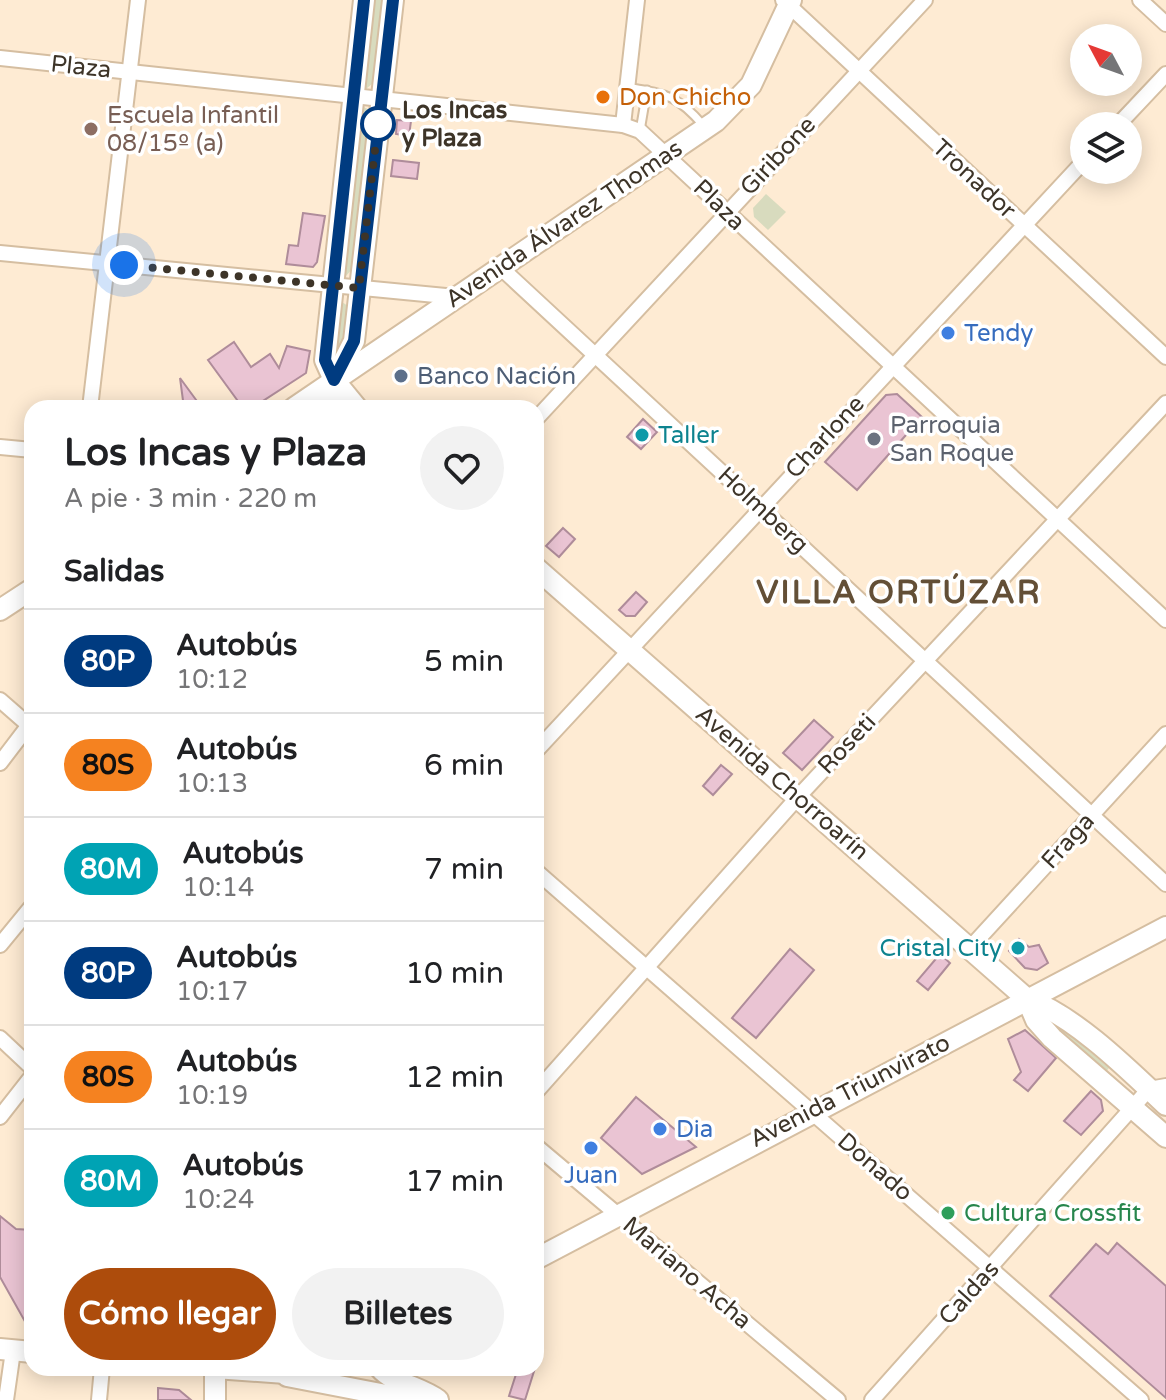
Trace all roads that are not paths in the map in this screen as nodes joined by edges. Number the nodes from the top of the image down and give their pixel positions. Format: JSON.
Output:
{"nodes":[{"id":1,"x":138,"y":0,"type":"edge"},
{"id":2,"x":364,"y":0,"type":"edge"},
{"id":3,"x":393,"y":0,"type":"edge"},
{"id":4,"x":637,"y":0,"type":"edge"},
{"id":5,"x":925,"y":0,"type":"edge"},
{"id":6,"x":1140,"y":0,"type":"edge"},
{"id":7,"x":787,"y":2,"type":"edge"},
{"id":8,"x":1166,"y":24,"type":"edge"},
{"id":9,"x":0,"y":58,"type":"edge"},
{"id":10,"x":857,"y":70,"type":"junction"},
{"id":11,"x":132,"y":73,"type":"junction"},
{"id":12,"x":1166,"y":74,"type":"edge"},
{"id":13,"x":627,"y":87,"type":"junction"},
{"id":14,"x":647,"y":90,"type":"junction"},
{"id":15,"x":353,"y":97,"type":"junction"},
{"id":16,"x":381,"y":100,"type":"junction"},
{"id":17,"x":1130,"y":112,"type":"edge"},
{"id":18,"x":623,"y":125,"type":"junction"},
{"id":19,"x":705,"y":128,"type":"junction"},
{"id":20,"x":640,"y":131,"type":"junction"},
{"id":21,"x":666,"y":154,"type":"junction"},
{"id":22,"x":1070,"y":176,"type":"edge"},
{"id":23,"x":726,"y":213,"type":"junction"},
{"id":24,"x":1023,"y":225,"type":"junction"},
{"id":25,"x":0,"y":253,"type":"edge"},
{"id":26,"x":107,"y":263,"type":"junction"},
{"id":27,"x":500,"y":267,"type":"junction"},
{"id":28,"x":331,"y":285,"type":"junction"},
{"id":29,"x":359,"y":288,"type":"junction"},
{"id":30,"x":456,"y":297,"type":"junction"},
{"id":31,"x":596,"y":353,"type":"junction"},
{"id":32,"x":1166,"y":357,"type":"edge"},
{"id":33,"x":891,"y":366,"type":"junction"},
{"id":34,"x":334,"y":380,"type":"junction"},
{"id":35,"x":91,"y":400,"type":"edge"},
{"id":36,"x":305,"y":400,"type":"edge"},
{"id":37,"x":332,"y":400,"type":"edge"},
{"id":38,"x":350,"y":400,"type":"edge"},
{"id":39,"x":1166,"y":403,"type":"edge"},
{"id":40,"x":544,"y":410,"type":"edge"},
{"id":41,"x":0,"y":447,"type":"edge"},
{"id":42,"x":24,"y":449,"type":"edge"},
{"id":43,"x":760,"y":507,"type":"junction"},
{"id":44,"x":1058,"y":520,"type":"junction"},
{"id":45,"x":544,"y":575,"type":"edge"},
{"id":46,"x":24,"y":594,"type":"edge"},
{"id":47,"x":0,"y":610,"type":"edge"},
{"id":48,"x":1166,"y":620,"type":"edge"},
{"id":49,"x":628,"y":649,"type":"junction"},
{"id":50,"x":925,"y":660,"type":"junction"},
{"id":51,"x":0,"y":700,"type":"edge"},
{"id":52,"x":24,"y":720,"type":"edge"},
{"id":53,"x":24,"y":734,"type":"edge"},
{"id":54,"x":1166,"y":734,"type":"edge"},
{"id":55,"x":544,"y":742,"type":"edge"},
{"id":56,"x":0,"y":763,"type":"edge"},
{"id":57,"x":798,"y":797,"type":"junction"},
{"id":58,"x":1090,"y":816,"type":"junction"},
{"id":59,"x":544,"y":878,"type":"edge"},
{"id":60,"x":1166,"y":884,"type":"edge"},
{"id":61,"x":24,"y":916,"type":"edge"},
{"id":62,"x":1166,"y":927,"type":"edge"},
{"id":63,"x":0,"y":945,"type":"edge"},
{"id":64,"x":970,"y":948,"type":"junction"},
{"id":65,"x":647,"y":968,"type":"junction"},
{"id":66,"x":1027,"y":999,"type":"junction"},
{"id":67,"x":0,"y":1038,"type":"edge"},
{"id":68,"x":24,"y":1060,"type":"edge"},
{"id":69,"x":544,"y":1083,"type":"edge"},
{"id":70,"x":24,"y":1086,"type":"edge"},
{"id":71,"x":1158,"y":1088,"type":"edge"},
{"id":72,"x":1166,"y":1105,"type":"edge"},
{"id":73,"x":1134,"y":1107,"type":"junction"},
{"id":74,"x":811,"y":1111,"type":"junction"},
{"id":75,"x":0,"y":1117,"type":"edge"},
{"id":76,"x":1166,"y":1137,"type":"edge"},
{"id":77,"x":544,"y":1153,"type":"edge"},
{"id":78,"x":618,"y":1215,"type":"junction"},
{"id":79,"x":544,"y":1255,"type":"edge"},
{"id":80,"x":992,"y":1268,"type":"junction"},
{"id":81,"x":15,"y":1351,"type":"edge"},
{"id":82,"x":101,"y":1376,"type":"edge"},
{"id":83,"x":215,"y":1376,"type":"edge"},
{"id":84,"x":287,"y":1376,"type":"edge"},
{"id":85,"x":389,"y":1376,"type":"edge"},
{"id":86,"x":6,"y":1400,"type":"edge"},
{"id":87,"x":99,"y":1400,"type":"edge"},
{"id":88,"x":215,"y":1400,"type":"edge"},
{"id":89,"x":412,"y":1400,"type":"edge"},
{"id":90,"x":438,"y":1400,"type":"edge"},
{"id":91,"x":838,"y":1400,"type":"edge"},
{"id":92,"x":872,"y":1400,"type":"edge"},
{"id":93,"x":1141,"y":1400,"type":"edge"}],
"edges":[{"from":1,"to":11,"type":"street"},
{"from":2,"to":15,"type":"main road"},
{"from":3,"to":16,"type":"main road"},
{"from":4,"to":13,"type":"street"},
{"from":5,"to":10,"type":"street","name":"Giribone"},
{"from":6,"to":8,"type":"street"},
{"from":7,"to":10,"type":"street","name":"Tronador"},
{"from":7,"to":19,"type":"main road","name":"Avenida Álvarez Thomas"},
{"from":9,"to":11,"type":"street","name":"Plaza"},
{"from":10,"to":23,"type":"street","name":"Giribone"},
{"from":10,"to":24,"type":"street","name":"Tronador"},
{"from":11,"to":15,"type":"street","name":"Plaza"},
{"from":11,"to":26,"type":"street"},
{"from":12,"to":17,"type":"street"},
{"from":13,"to":14,"type":"lane"},
{"from":13,"to":18,"type":"street"},
{"from":14,"to":19,"type":"lane"},
{"from":14,"to":20,"type":"lane"},
{"from":15,"to":16,"type":"street","name":"Plaza"},
{"from":15,"to":28,"type":"main road"},
{"from":16,"to":18,"type":"street","name":"Plaza"},
{"from":16,"to":29,"type":"main road"},
{"from":18,"to":20,"type":"street","name":"Plaza"},
{"from":19,"to":21,"type":"main road","name":"Avenida Álvarez Thomas"},
{"from":20,"to":21,"type":"street","name":"Plaza"},
{"from":21,"to":23,"type":"street","name":"Plaza"},
{"from":21,"to":27,"type":"main road","name":"Avenida Álvarez Thomas"},
{"from":22,"to":24,"type":"street","name":"Charlone"},
{"from":23,"to":31,"type":"street","name":"Giribone"},
{"from":23,"to":33,"type":"street","name":"Plaza"},
{"from":24,"to":32,"type":"street","name":"Tronador"},
{"from":24,"to":33,"type":"street","name":"Charlone"},
{"from":25,"to":26,"type":"street"},
{"from":26,"to":28,"type":"street"},
{"from":26,"to":35,"type":"street"},
{"from":27,"to":30,"type":"main road","name":"Avenida Álvarez Thomas"},
{"from":27,"to":31,"type":"street","name":"Holmberg"},
{"from":28,"to":29,"type":"street"},
{"from":28,"to":34,"type":"main road"},
{"from":29,"to":30,"type":"street"},
{"from":29,"to":34,"type":"main road"},
{"from":30,"to":34,"type":"main road","name":"Avenida Álvarez Thomas"},
{"from":31,"to":40,"type":"street","name":"Giribone"},
{"from":31,"to":43,"type":"street","name":"Holmberg"},
{"from":33,"to":43,"type":"street","name":"Charlone"},
{"from":33,"to":44,"type":"street","name":"Plaza"},
{"from":34,"to":36,"type":"main road","name":"Avenida Álvarez Thomas"},
{"from":34,"to":37,"type":"main road"},
{"from":34,"to":38,"type":"main road"},
{"from":39,"to":44,"type":"street","name":"Roseti"},
{"from":41,"to":42,"type":"street"},
{"from":43,"to":49,"type":"street","name":"Charlone"},
{"from":43,"to":50,"type":"street","name":"Holmberg"},
{"from":44,"to":48,"type":"street","name":"Plaza"},
{"from":44,"to":50,"type":"street","name":"Roseti"},
{"from":45,"to":49,"type":"main road","name":"Avenida Chorroarín"},
{"from":46,"to":47,"type":"main road"},
{"from":49,"to":55,"type":"street","name":"Charlone"},
{"from":49,"to":57,"type":"main road","name":"Avenida Chorroarín"},
{"from":50,"to":57,"type":"street","name":"Roseti"},
{"from":50,"to":58,"type":"street","name":"Holmberg"},
{"from":51,"to":52,"type":"street"},
{"from":53,"to":56,"type":"street"},
{"from":54,"to":58,"type":"street","name":"Fraga"},
{"from":57,"to":64,"type":"main road","name":"Avenida Chorroarín"},
{"from":57,"to":65,"type":"street","name":"Roseti"},
{"from":58,"to":60,"type":"street","name":"Holmberg"},
{"from":58,"to":64,"type":"street","name":"Fraga"},
{"from":59,"to":65,"type":"street","name":"Donado"},
{"from":61,"to":63,"type":"street"},
{"from":62,"to":66,"type":"main road","name":"Avenida Triunvirato"},
{"from":64,"to":66,"type":"main road","name":"Avenida Chorroarín"},
{"from":65,"to":69,"type":"street","name":"Roseti"},
{"from":65,"to":74,"type":"street","name":"Donado"},
{"from":66,"to":71,"type":"main road","name":"Avenida Chorroarín"},
{"from":66,"to":73,"type":"main road","name":"Avenida Chorroarín"},
{"from":66,"to":74,"type":"main road","name":"Avenida Triunvirato"},
{"from":67,"to":68,"type":"street"},
{"from":70,"to":75,"type":"street"},
{"from":71,"to":72,"type":"main road","name":"Avenida Chorroarín"},
{"from":71,"to":73,"type":"street","name":"Caldas"},
{"from":73,"to":76,"type":"main road","name":"Avenida Chorroarín"},
{"from":73,"to":80,"type":"street","name":"Caldas"},
{"from":74,"to":78,"type":"main road","name":"Avenida Triunvirato"},
{"from":74,"to":80,"type":"street","name":"Donado"},
{"from":77,"to":78,"type":"street","name":"Mariano Acha"},
{"from":78,"to":79,"type":"main road","name":"Avenida Triunvirato"},
{"from":78,"to":91,"type":"street","name":"Mariano Acha"},
{"from":80,"to":92,"type":"street","name":"Caldas"},
{"from":80,"to":93,"type":"street","name":"Donado"},
{"from":81,"to":86,"type":"street"},
{"from":82,"to":87,"type":"street"},
{"from":83,"to":88,"type":"main road"},
{"from":84,"to":89,"type":"main road"},
{"from":85,"to":90,"type":"main road"}]}
